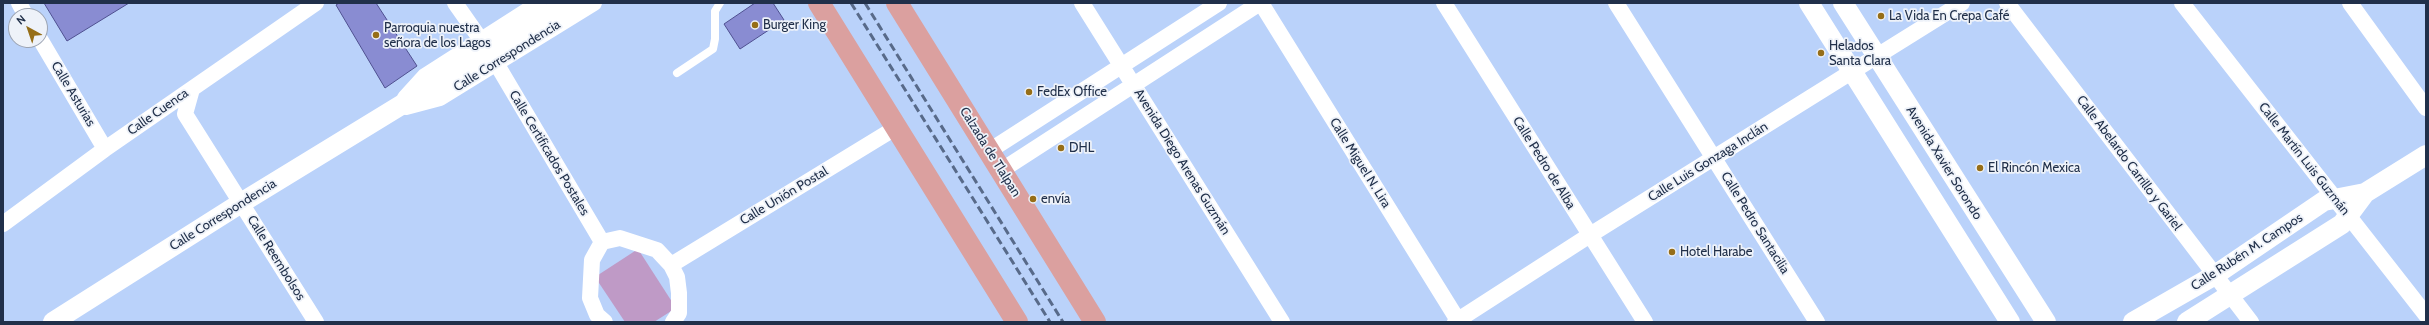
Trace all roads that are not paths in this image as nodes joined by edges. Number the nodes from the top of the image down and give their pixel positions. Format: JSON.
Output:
{"nodes":[{"id":1,"x":316,"y":3,"type":"edge"},
{"id":2,"x":455,"y":3,"type":"edge"},
{"id":3,"x":539,"y":3,"type":"edge"},
{"id":4,"x":568,"y":3,"type":"edge"},
{"id":5,"x":594,"y":3,"type":"edge"},
{"id":6,"x":720,"y":3,"type":"edge"},
{"id":7,"x":819,"y":3,"type":"edge"},
{"id":8,"x":897,"y":3,"type":"edge"},
{"id":9,"x":1082,"y":3,"type":"edge"},
{"id":10,"x":1220,"y":3,"type":"edge"},
{"id":11,"x":1260,"y":3,"type":"edge"},
{"id":12,"x":1444,"y":3,"type":"edge"},
{"id":13,"x":1616,"y":3,"type":"edge"},
{"id":14,"x":1809,"y":3,"type":"edge"},
{"id":15,"x":1843,"y":3,"type":"edge"},
{"id":16,"x":1962,"y":3,"type":"edge"},
{"id":17,"x":2007,"y":3,"type":"edge"},
{"id":18,"x":2182,"y":3,"type":"edge"},
{"id":19,"x":2350,"y":3,"type":"edge"},
{"id":20,"x":481,"y":40,"type":"junction"},
{"id":21,"x":45,"y":48,"type":"edge"},
{"id":22,"x":1877,"y":57,"type":"junction"},
{"id":23,"x":496,"y":63,"type":"junction"},
{"id":24,"x":1122,"y":65,"type":"junction"},
{"id":25,"x":1853,"y":72,"type":"junction"},
{"id":26,"x":677,"y":73,"type":"dead end"},
{"id":27,"x":1134,"y":85,"type":"junction"},
{"id":28,"x":192,"y":89,"type":"junction"},
{"id":29,"x":2426,"y":108,"type":"edge"},
{"id":30,"x":394,"y":110,"type":"junction"},
{"id":31,"x":897,"y":128,"type":"junction"},
{"id":32,"x":105,"y":149,"type":"junction"},
{"id":33,"x":989,"y":151,"type":"junction"},
{"id":34,"x":2426,"y":155,"type":"edge"},
{"id":35,"x":1714,"y":158,"type":"junction"},
{"id":36,"x":1002,"y":170,"type":"junction"},
{"id":37,"x":2365,"y":194,"type":"junction"},
{"id":38,"x":2336,"y":200,"type":"junction"},
{"id":39,"x":241,"y":203,"type":"junction"},
{"id":40,"x":2348,"y":215,"type":"junction"},
{"id":41,"x":3,"y":224,"type":"edge"},
{"id":42,"x":1590,"y":235,"type":"junction"},
{"id":43,"x":602,"y":242,"type":"junction"},
{"id":44,"x":671,"y":266,"type":"junction"},
{"id":45,"x":2215,"y":275,"type":"junction"},
{"id":46,"x":2231,"y":296,"type":"junction"},
{"id":47,"x":2426,"y":314,"type":"edge"},
{"id":48,"x":63,"y":319,"type":"edge"},
{"id":49,"x":596,"y":320,"type":"edge"},
{"id":50,"x":1457,"y":321,"type":"edge"},
{"id":51,"x":316,"y":322,"type":"edge"},
{"id":52,"x":673,"y":322,"type":"edge"},
{"id":53,"x":1017,"y":322,"type":"edge"},
{"id":54,"x":1095,"y":322,"type":"edge"},
{"id":55,"x":1282,"y":322,"type":"edge"},
{"id":56,"x":1645,"y":322,"type":"edge"},
{"id":57,"x":1817,"y":322,"type":"edge"},
{"id":58,"x":2010,"y":322,"type":"edge"},
{"id":59,"x":2046,"y":322,"type":"edge"},
{"id":60,"x":2133,"y":322,"type":"edge"},
{"id":61,"x":2187,"y":322,"type":"edge"},
{"id":62,"x":2251,"y":322,"type":"edge"}],
"edges":[{"from":1,"to":28,"type":"street","name":"Calle Cuenca"},
{"from":2,"to":20,"type":"street"},
{"from":3,"to":20,"type":"street","name":"Calle Correspondencia"},
{"from":4,"to":30,"type":"street","name":"Calle Correspondencia"},
{"from":5,"to":23,"type":"street","name":"Calle Correspondencia"},
{"from":6,"to":26,"type":"lane"},
{"from":7,"to":31,"type":"highway"},
{"from":8,"to":33,"type":"highway","name":"Calzada de Tlalpan"},
{"from":9,"to":24,"type":"street","name":"Avenida Diego Arenas Guzmán"},
{"from":10,"to":24,"type":"street"},
{"from":11,"to":27,"type":"street"},
{"from":11,"to":50,"type":"street","name":"Calle Miguel N. Lira"},
{"from":12,"to":42,"type":"street","name":"Calle Pedro de Alba"},
{"from":13,"to":35,"type":"street","name":"Calle Pedro Santacilia"},
{"from":14,"to":25,"type":"street"},
{"from":15,"to":22,"type":"street","name":"Avenida Xavier Sorondo"},
{"from":16,"to":22,"type":"street","name":"Calle Luis Gonzaga Inclán"},
{"from":17,"to":45,"type":"street","name":"Calle Abelardo Carrillo y Gariel"},
{"from":18,"to":38,"type":"street","name":"Calle Martín Luis Guzmán"},
{"from":19,"to":29,"type":"street"},
{"from":20,"to":30,"type":"street","name":"Calle Correspondencia"},
{"from":21,"to":32,"type":"street","name":"Calle Asturias"},
{"from":22,"to":25,"type":"street","name":"Calle Luis Gonzaga Inclán"},
{"from":22,"to":59,"type":"street","name":"Avenida Xavier Sorondo"},
{"from":23,"to":30,"type":"street","name":"Calle Correspondencia"},
{"from":23,"to":43,"type":"street","name":"Calle Certificados Postales"},
{"from":24,"to":27,"type":"street","name":"Avenida Diego Arenas Guzmán"},
{"from":24,"to":33,"type":"street"},
{"from":25,"to":35,"type":"street","name":"Calle Luis Gonzaga Inclán"},
{"from":25,"to":58,"type":"street"},
{"from":27,"to":36,"type":"street"},
{"from":27,"to":55,"type":"street","name":"Avenida Diego Arenas Guzmán"},
{"from":28,"to":32,"type":"street","name":"Calle Cuenca"},
{"from":28,"to":39,"type":"street","name":"Calle Reembolsos"},
{"from":30,"to":39,"type":"street","name":"Calle Correspondencia"},
{"from":31,"to":44,"type":"street","name":"Calle Unión Postal"},
{"from":31,"to":53,"type":"highway"},
{"from":32,"to":41,"type":"street","name":"Calle Cuenca"},
{"from":33,"to":36,"type":"highway","name":"Calzada de Tlalpan"},
{"from":34,"to":37,"type":"street","name":"Calle Rubén M. Campos"},
{"from":35,"to":42,"type":"street","name":"Calle Luis Gonzaga Inclán"},
{"from":35,"to":57,"type":"street","name":"Calle Pedro Santacilia"},
{"from":36,"to":54,"type":"highway","name":"Calzada de Tlalpan"},
{"from":37,"to":38,"type":"street","name":"Calle Rubén M. Campos"},
{"from":37,"to":40,"type":"street","name":"Calle Rubén M. Campos"},
{"from":38,"to":40,"type":"street","name":"Calle Martín Luis Guzmán"},
{"from":38,"to":45,"type":"street","name":"Calle Rubén M. Campos"},
{"from":39,"to":48,"type":"street","name":"Calle Correspondencia"},
{"from":39,"to":51,"type":"street","name":"Calle Reembolsos"},
{"from":40,"to":46,"type":"street","name":"Calle Rubén M. Campos"},
{"from":40,"to":47,"type":"street","name":"Calle Martín Luis Guzmán"},
{"from":42,"to":50,"type":"street","name":"Calle Luis Gonzaga Inclán"},
{"from":42,"to":56,"type":"street","name":"Calle Pedro de Alba"},
{"from":43,"to":44,"type":"street"},
{"from":43,"to":49,"type":"street"},
{"from":44,"to":52,"type":"street"},
{"from":45,"to":46,"type":"street","name":"Calle Abelardo Carrillo y Gariel"},
{"from":45,"to":60,"type":"street","name":"Calle Rubén M. Campos"},
{"from":46,"to":61,"type":"street","name":"Calle Rubén M. Campos"},
{"from":46,"to":62,"type":"street","name":"Calle Abelardo Carrillo y Gariel"}]}
